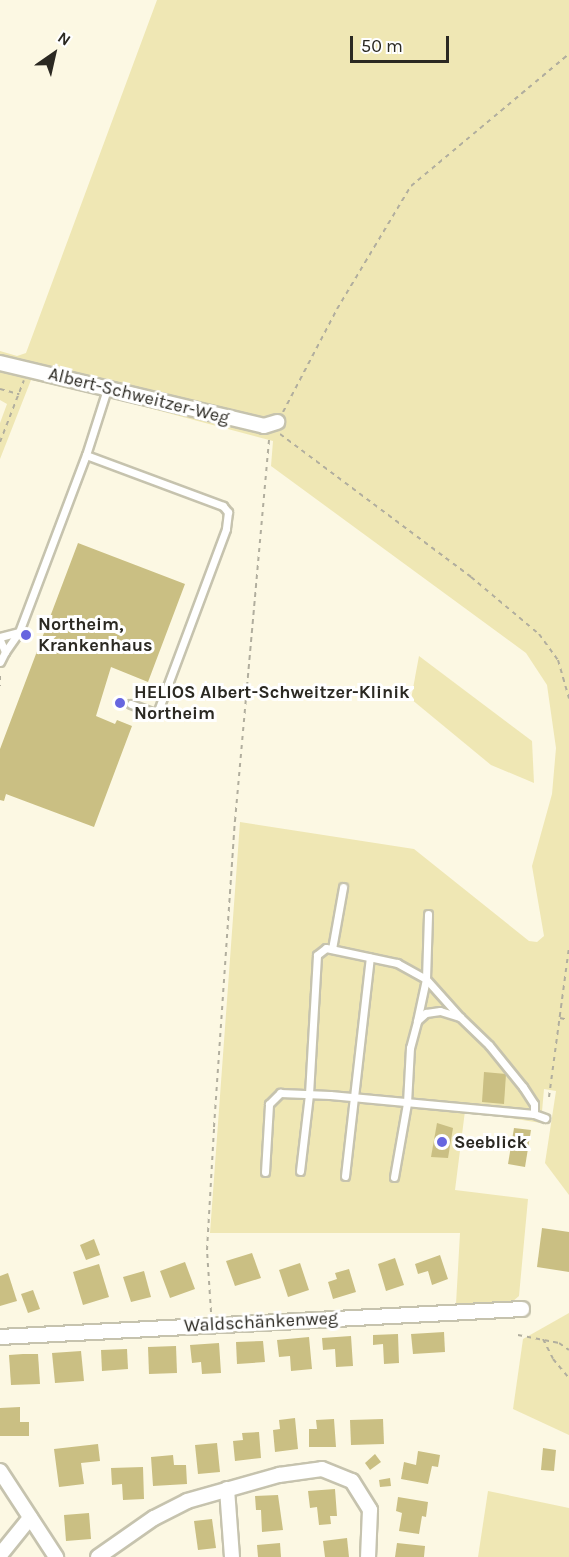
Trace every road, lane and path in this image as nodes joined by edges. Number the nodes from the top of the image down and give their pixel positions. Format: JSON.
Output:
{"nodes":[{"id":1,"x":569,"y":54,"type":"edge"},
{"id":2,"x":0,"y":363,"type":"edge"},
{"id":3,"x":27,"y":370,"type":"junction"},
{"id":4,"x":0,"y":389,"type":"edge"},
{"id":5,"x":107,"y":390,"type":"junction"},
{"id":6,"x":19,"y":394,"type":"junction"},
{"id":7,"x":276,"y":426,"type":"junction"},
{"id":8,"x":0,"y":442,"type":"edge"},
{"id":9,"x":86,"y":455,"type":"junction"},
{"id":10,"x":19,"y":632,"type":"junction"},
{"id":11,"x":0,"y":638,"type":"edge"},
{"id":12,"x":5,"y":652,"type":"junction"},
{"id":13,"x":0,"y":662,"type":"edge"},
{"id":14,"x":0,"y":676,"type":"edge"},
{"id":15,"x":0,"y":686,"type":"edge"},
{"id":16,"x":569,"y":698,"type":"edge"},
{"id":17,"x":130,"y":704,"type":"dead end"},
{"id":18,"x":343,"y":887,"type":"dead end"},
{"id":19,"x":428,"y":914,"type":"dead end"},
{"id":20,"x":569,"y":947,"type":"edge"},
{"id":21,"x":332,"y":950,"type":"junction"},
{"id":22,"x":370,"y":957,"type":"junction"},
{"id":23,"x":426,"y":979,"type":"junction"},
{"id":24,"x":460,"y":1017,"type":"junction"},
{"id":25,"x":560,"y":1017,"type":"junction"},
{"id":26,"x":569,"y":1020,"type":"edge"},
{"id":27,"x":417,"y":1021,"type":"junction"},
{"id":28,"x":309,"y":1094,"type":"junction"},
{"id":29,"x":354,"y":1097,"type":"junction"},
{"id":30,"x":549,"y":1097,"type":"dead end"},
{"id":31,"x":407,"y":1103,"type":"junction"},
{"id":32,"x":534,"y":1114,"type":"junction"},
{"id":33,"x":545,"y":1118,"type":"dead end"},
{"id":34,"x":265,"y":1172,"type":"dead end"},
{"id":35,"x":300,"y":1172,"type":"dead end"},
{"id":36,"x":345,"y":1176,"type":"dead end"},
{"id":37,"x":394,"y":1177,"type":"dead end"},
{"id":38,"x":522,"y":1310,"type":"dead end"},
{"id":39,"x":212,"y":1324,"type":"junction"},
{"id":40,"x":518,"y":1335,"type":"dead end"},
{"id":41,"x":0,"y":1337,"type":"edge"},
{"id":42,"x":543,"y":1339,"type":"junction"},
{"id":43,"x":569,"y":1350,"type":"edge"},
{"id":44,"x":569,"y":1378,"type":"edge"},
{"id":45,"x":0,"y":1472,"type":"edge"},
{"id":46,"x":227,"y":1489,"type":"junction"},
{"id":47,"x":30,"y":1518,"type":"junction"},
{"id":48,"x":0,"y":1555,"type":"edge"},
{"id":49,"x":56,"y":1557,"type":"edge"},
{"id":50,"x":98,"y":1557,"type":"edge"},
{"id":51,"x":232,"y":1557,"type":"edge"},
{"id":52,"x":368,"y":1557,"type":"edge"}],
"edges":[{"from":1,"to":7,"type":"path"},
{"from":2,"to":3,"type":"street","name":"Albert-Schweitzer-Weg"},
{"from":3,"to":5,"type":"street","name":"Albert-Schweitzer-Weg"},
{"from":3,"to":6,"type":"path"},
{"from":4,"to":6,"type":"path"},
{"from":5,"to":7,"type":"street","name":"Albert-Schweitzer-Weg"},
{"from":5,"to":9,"type":"lane"},
{"from":6,"to":8,"type":"path"},
{"from":7,"to":16,"type":"path"},
{"from":7,"to":39,"type":"path"},
{"from":9,"to":10,"type":"lane"},
{"from":9,"to":17,"type":"lane"},
{"from":10,"to":11,"type":"lane"},
{"from":10,"to":12,"type":"lane"},
{"from":11,"to":12,"type":"lane"},
{"from":12,"to":13,"type":"lane"},
{"from":14,"to":15,"type":"path"},
{"from":18,"to":21,"type":"lane"},
{"from":19,"to":23,"type":"lane"},
{"from":20,"to":25,"type":"path"},
{"from":21,"to":22,"type":"lane"},
{"from":21,"to":28,"type":"lane"},
{"from":22,"to":23,"type":"lane"},
{"from":22,"to":29,"type":"lane"},
{"from":23,"to":24,"type":"lane"},
{"from":23,"to":27,"type":"lane"},
{"from":24,"to":27,"type":"lane"},
{"from":24,"to":32,"type":"lane"},
{"from":25,"to":26,"type":"path"},
{"from":25,"to":30,"type":"path"},
{"from":27,"to":31,"type":"lane"},
{"from":28,"to":29,"type":"lane"},
{"from":28,"to":34,"type":"lane"},
{"from":28,"to":35,"type":"lane"},
{"from":29,"to":31,"type":"lane"},
{"from":29,"to":36,"type":"lane"},
{"from":31,"to":32,"type":"lane"},
{"from":31,"to":37,"type":"lane"},
{"from":32,"to":33,"type":"lane"},
{"from":38,"to":39,"type":"street","name":"Waldschänkenweg"},
{"from":39,"to":41,"type":"street","name":"Waldschänkenweg"},
{"from":40,"to":42,"type":"path"},
{"from":42,"to":43,"type":"path"},
{"from":42,"to":44,"type":"path"},
{"from":45,"to":47,"type":"street"},
{"from":46,"to":50,"type":"street"},
{"from":46,"to":51,"type":"street"},
{"from":46,"to":52,"type":"street"},
{"from":47,"to":48,"type":"street"},
{"from":47,"to":49,"type":"street"}]}
